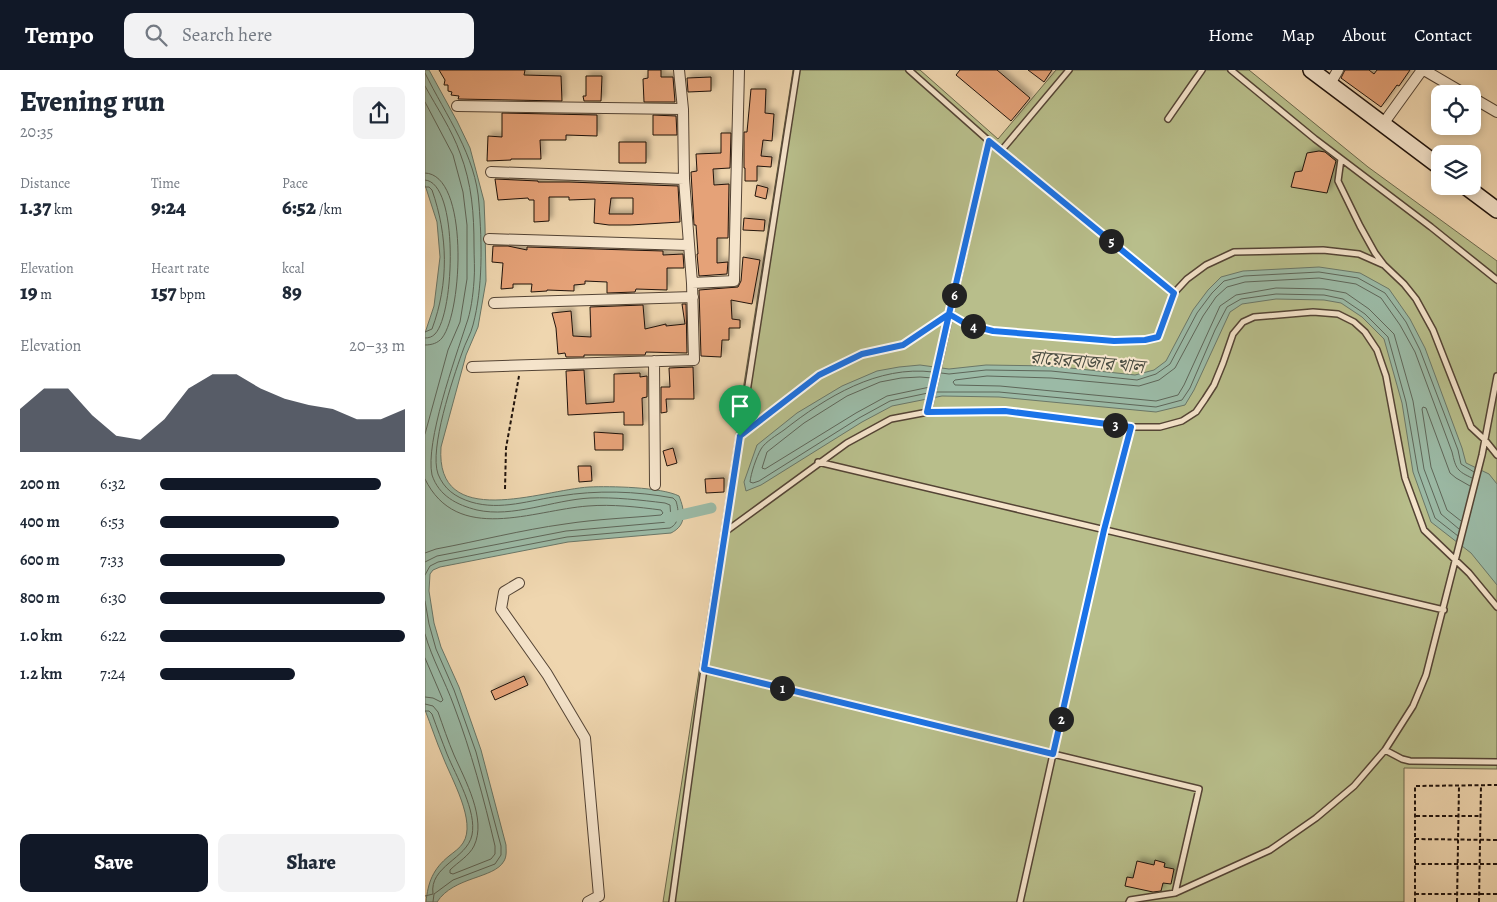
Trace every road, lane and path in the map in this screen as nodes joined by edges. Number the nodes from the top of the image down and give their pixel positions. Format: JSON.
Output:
{"nodes":[{"id":1,"x":679,"y":70,"type":"edge"},
{"id":2,"x":739,"y":70,"type":"edge"},
{"id":3,"x":797,"y":70,"type":"edge"},
{"id":4,"x":909,"y":70,"type":"edge"},
{"id":5,"x":1069,"y":70,"type":"edge"},
{"id":6,"x":1202,"y":70,"type":"edge"},
{"id":7,"x":1231,"y":70,"type":"edge"},
{"id":8,"x":1311,"y":70,"type":"edge"},
{"id":9,"x":1338,"y":70,"type":"edge"},
{"id":10,"x":1423,"y":70,"type":"edge"},
{"id":11,"x":1330,"y":84,"type":"junction"},
{"id":12,"x":1449,"y":85,"type":"edge"},
{"id":13,"x":1481,"y":103,"type":"edge"},
{"id":14,"x":457,"y":106,"type":"dead end"},
{"id":15,"x":683,"y":109,"type":"junction"},
{"id":16,"x":1497,"y":112,"type":"edge"},
{"id":17,"x":1168,"y":119,"type":"dead end"},
{"id":18,"x":1383,"y":124,"type":"junction"},
{"id":19,"x":989,"y":141,"type":"junction"},
{"id":20,"x":1001,"y":151,"type":"junction"},
{"id":21,"x":1341,"y":159,"type":"junction"},
{"id":22,"x":1431,"y":160,"type":"edge"},
{"id":23,"x":491,"y":172,"type":"dead end"},
{"id":24,"x":684,"y":179,"type":"junction"},
{"id":25,"x":1477,"y":195,"type":"edge"},
{"id":26,"x":1497,"y":210,"type":"edge"},
{"id":27,"x":489,"y":239,"type":"dead end"},
{"id":28,"x":688,"y":245,"type":"junction"},
{"id":29,"x":1384,"y":265,"type":"junction"},
{"id":30,"x":1497,"y":280,"type":"edge"},
{"id":31,"x":692,"y":283,"type":"junction"},
{"id":32,"x":1174,"y":293,"type":"junction"},
{"id":33,"x":693,"y":298,"type":"junction"},
{"id":34,"x":494,"y":303,"type":"dead end"},
{"id":35,"x":949,"y":314,"type":"junction"},
{"id":36,"x":654,"y":361,"type":"junction"},
{"id":37,"x":511,"y":365,"type":"junction"},
{"id":38,"x":472,"y":367,"type":"dead end"},
{"id":39,"x":1497,"y":376,"type":"edge"},
{"id":40,"x":927,"y":412,"type":"junction"},
{"id":41,"x":1131,"y":427,"type":"junction"},
{"id":42,"x":740,"y":436,"type":"junction"},
{"id":43,"x":1485,"y":440,"type":"junction"},
{"id":44,"x":1497,"y":455,"type":"edge"},
{"id":45,"x":819,"y":462,"type":"junction"},
{"id":46,"x":655,"y":485,"type":"dead end"},
{"id":47,"x":505,"y":489,"type":"dead end"},
{"id":48,"x":1104,"y":530,"type":"junction"},
{"id":49,"x":725,"y":532,"type":"junction"},
{"id":50,"x":1455,"y":561,"type":"junction"},
{"id":51,"x":519,"y":583,"type":"dead end"},
{"id":52,"x":1497,"y":607,"type":"edge"},
{"id":53,"x":1444,"y":610,"type":"junction"},
{"id":54,"x":704,"y":669,"type":"junction"},
{"id":55,"x":1385,"y":750,"type":"junction"},
{"id":56,"x":1053,"y":754,"type":"junction"},
{"id":57,"x":1497,"y":762,"type":"edge"},
{"id":58,"x":1481,"y":785,"type":"junction"},
{"id":59,"x":1497,"y":785,"type":"edge"},
{"id":60,"x":1459,"y":786,"type":"junction"},
{"id":61,"x":1415,"y":816,"type":"junction"},
{"id":62,"x":1458,"y":816,"type":"junction"},
{"id":63,"x":1481,"y":816,"type":"junction"},
{"id":64,"x":1415,"y":839,"type":"junction"},
{"id":65,"x":1458,"y":840,"type":"junction"},
{"id":66,"x":1480,"y":840,"type":"junction"},
{"id":67,"x":1497,"y":840,"type":"edge"},
{"id":68,"x":1415,"y":864,"type":"junction"},
{"id":69,"x":1458,"y":864,"type":"junction"},
{"id":70,"x":1480,"y":864,"type":"junction"},
{"id":71,"x":1497,"y":864,"type":"edge"},
{"id":72,"x":1175,"y":893,"type":"junction"},
{"id":73,"x":1415,"y":894,"type":"junction"},
{"id":74,"x":1457,"y":894,"type":"junction"},
{"id":75,"x":1479,"y":894,"type":"junction"},
{"id":76,"x":1497,"y":894,"type":"edge"},
{"id":77,"x":588,"y":902,"type":"edge"},
{"id":78,"x":671,"y":902,"type":"edge"},
{"id":79,"x":1019,"y":902,"type":"edge"},
{"id":80,"x":1129,"y":902,"type":"edge"},
{"id":81,"x":1415,"y":902,"type":"edge"},
{"id":82,"x":1457,"y":902,"type":"edge"},
{"id":83,"x":1479,"y":902,"type":"edge"}],
"edges":[{"from":1,"to":15,"type":"street"},
{"from":2,"to":31,"type":"street"},
{"from":3,"to":42,"type":"lane"},
{"from":4,"to":19,"type":"lane"},
{"from":5,"to":20,"type":"lane"},
{"from":6,"to":17,"type":"lane"},
{"from":7,"to":21,"type":"lane"},
{"from":8,"to":11,"type":"main road"},
{"from":9,"to":11,"type":"street"},
{"from":10,"to":12,"type":"street"},
{"from":10,"to":18,"type":"street"},
{"from":11,"to":18,"type":"main road"},
{"from":13,"to":16,"type":"street"},
{"from":14,"to":15,"type":"street"},
{"from":15,"to":24,"type":"street"},
{"from":18,"to":22,"type":"main road"},
{"from":19,"to":20,"type":"lane"},
{"from":19,"to":35,"type":"lane"},
{"from":20,"to":32,"type":"lane"},
{"from":21,"to":29,"type":"lane"},
{"from":21,"to":30,"type":"lane"},
{"from":23,"to":24,"type":"street"},
{"from":24,"to":28,"type":"street"},
{"from":25,"to":26,"type":"main road"},
{"from":27,"to":28,"type":"street"},
{"from":28,"to":31,"type":"street"},
{"from":29,"to":32,"type":"lane"},
{"from":29,"to":43,"type":"lane"},
{"from":31,"to":33,"type":"street"},
{"from":32,"to":35,"type":"lane"},
{"from":33,"to":34,"type":"street"},
{"from":33,"to":36,"type":"street"},
{"from":35,"to":40,"type":"lane"},
{"from":35,"to":42,"type":"lane"},
{"from":36,"to":37,"type":"street"},
{"from":36,"to":46,"type":"street"},
{"from":37,"to":38,"type":"street"},
{"from":37,"to":47,"type":"path"},
{"from":39,"to":43,"type":"lane"},
{"from":40,"to":41,"type":"lane"},
{"from":40,"to":45,"type":"lane"},
{"from":41,"to":48,"type":"lane"},
{"from":41,"to":50,"type":"lane"},
{"from":42,"to":49,"type":"lane"},
{"from":43,"to":44,"type":"lane"},
{"from":43,"to":50,"type":"lane"},
{"from":45,"to":48,"type":"lane"},
{"from":45,"to":49,"type":"lane"},
{"from":48,"to":53,"type":"lane"},
{"from":48,"to":56,"type":"lane"},
{"from":49,"to":54,"type":"lane"},
{"from":50,"to":52,"type":"lane"},
{"from":50,"to":53,"type":"lane"},
{"from":51,"to":77,"type":"street"},
{"from":53,"to":55,"type":"lane"},
{"from":54,"to":56,"type":"lane"},
{"from":54,"to":78,"type":"lane"},
{"from":55,"to":57,"type":"lane"},
{"from":55,"to":72,"type":"lane"},
{"from":56,"to":72,"type":"lane"},
{"from":56,"to":79,"type":"lane"},
{"from":58,"to":59,"type":"path"},
{"from":58,"to":60,"type":"path"},
{"from":58,"to":63,"type":"path"},
{"from":60,"to":61,"type":"path"},
{"from":60,"to":62,"type":"path"},
{"from":61,"to":62,"type":"path"},
{"from":61,"to":64,"type":"path"},
{"from":62,"to":63,"type":"path"},
{"from":62,"to":65,"type":"path"},
{"from":63,"to":66,"type":"path"},
{"from":64,"to":65,"type":"path"},
{"from":64,"to":68,"type":"path"},
{"from":65,"to":66,"type":"path"},
{"from":65,"to":69,"type":"path"},
{"from":66,"to":67,"type":"path"},
{"from":66,"to":70,"type":"path"},
{"from":68,"to":69,"type":"path"},
{"from":68,"to":73,"type":"path"},
{"from":69,"to":70,"type":"path"},
{"from":69,"to":74,"type":"path"},
{"from":70,"to":71,"type":"path"},
{"from":70,"to":75,"type":"path"},
{"from":72,"to":80,"type":"lane"},
{"from":73,"to":74,"type":"path"},
{"from":73,"to":81,"type":"path"},
{"from":74,"to":75,"type":"path"},
{"from":74,"to":82,"type":"path"},
{"from":75,"to":76,"type":"path"},
{"from":75,"to":83,"type":"path"}]}
